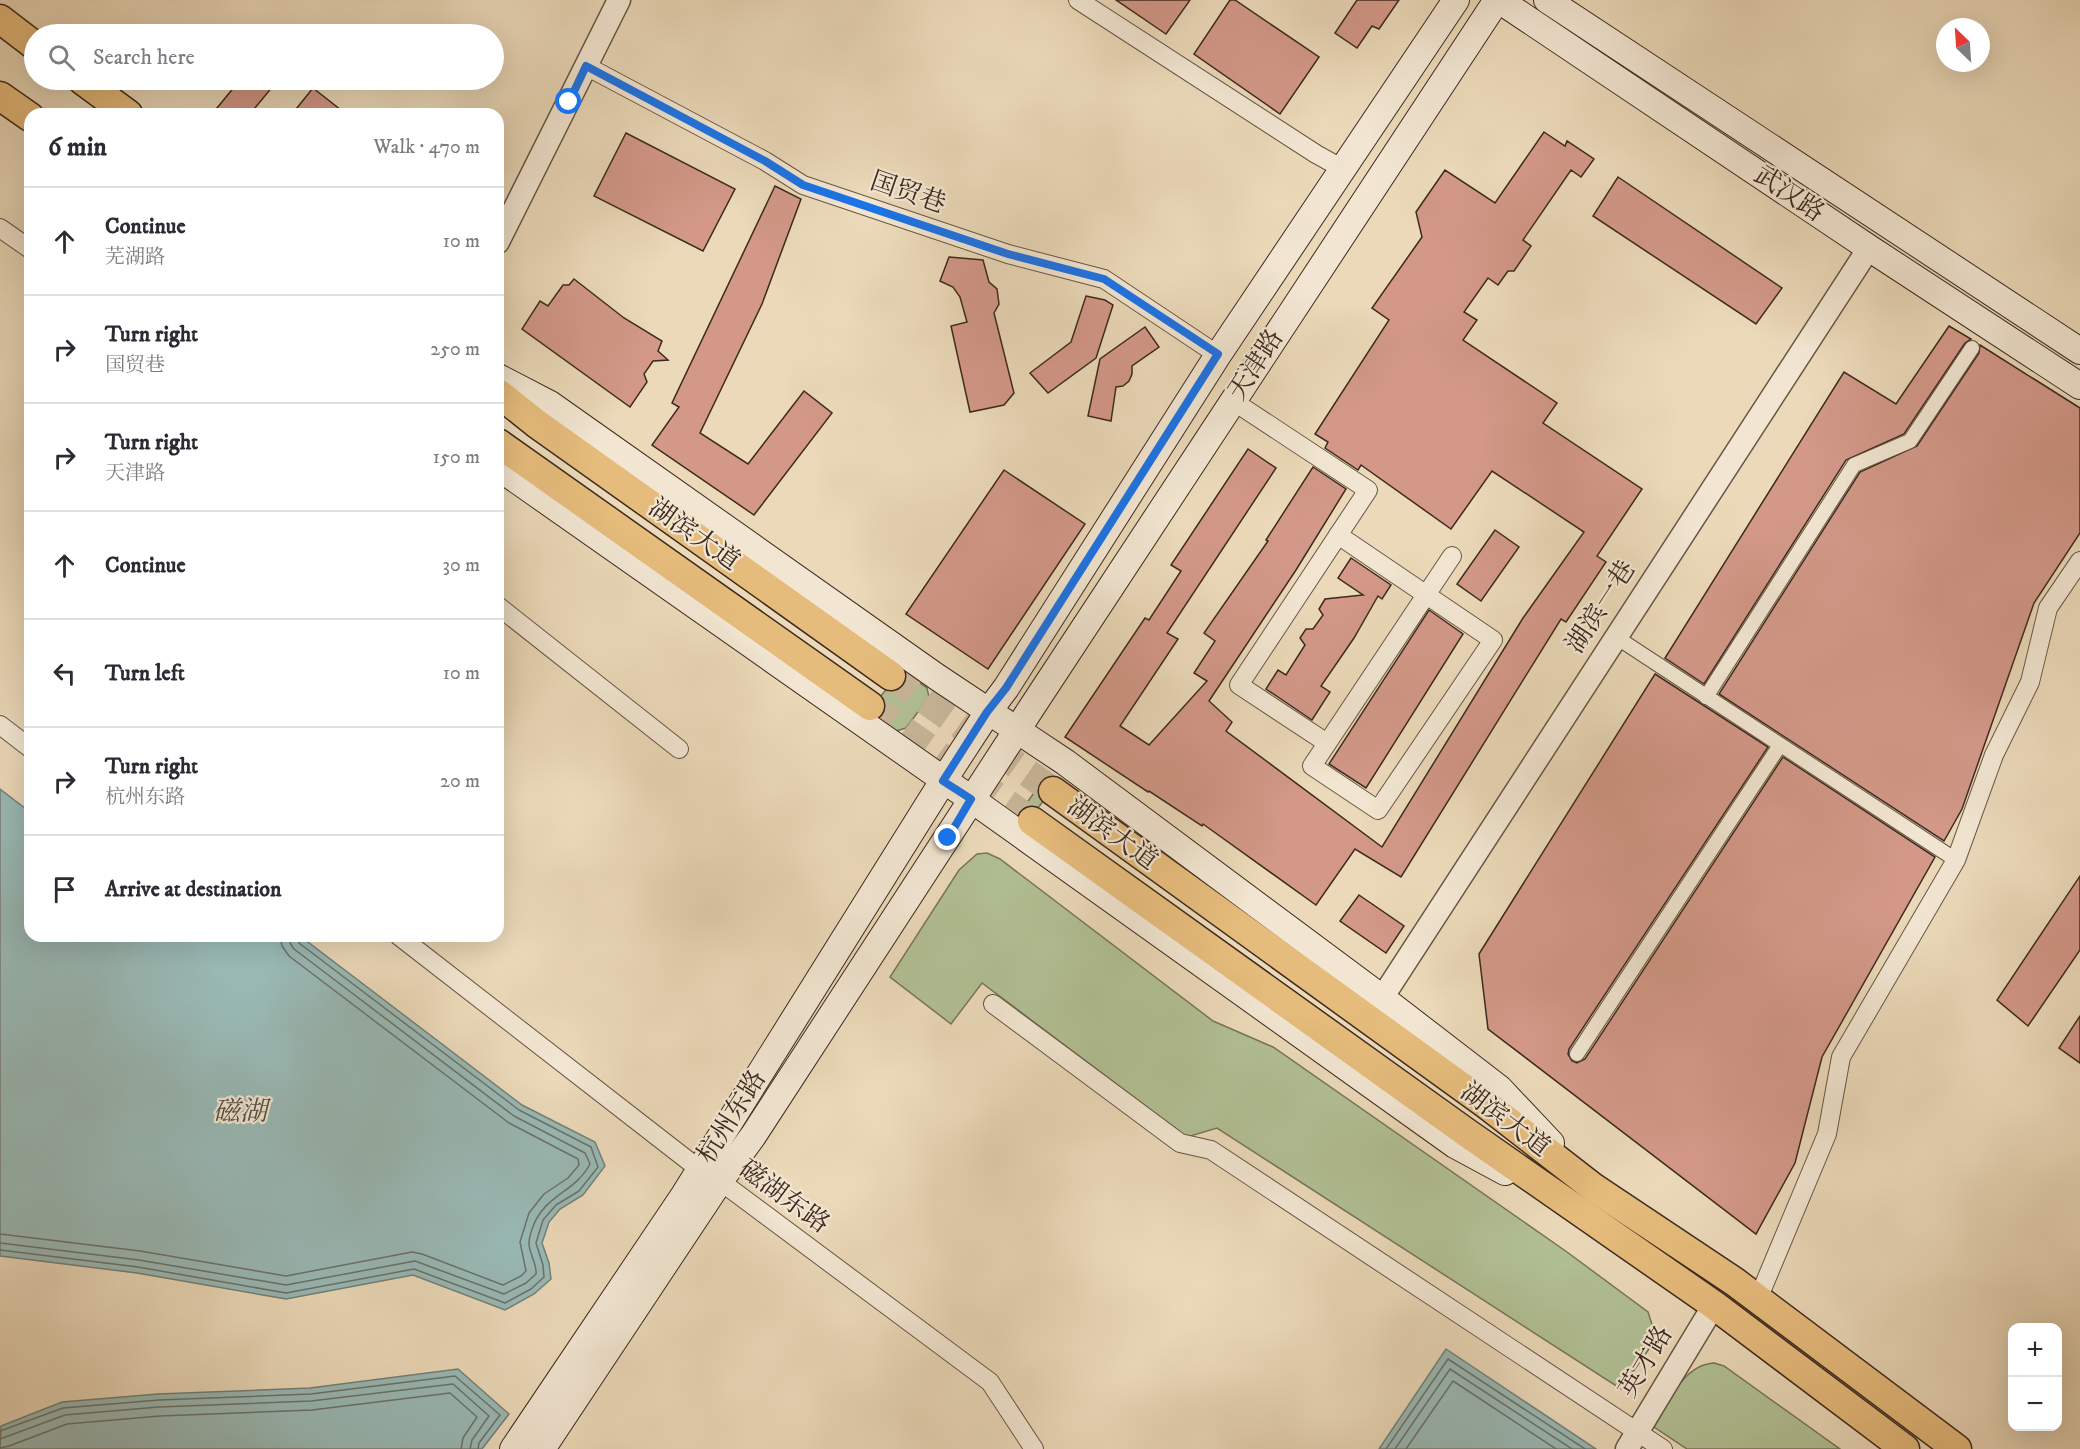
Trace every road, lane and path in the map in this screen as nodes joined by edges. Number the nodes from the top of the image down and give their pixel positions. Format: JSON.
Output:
{"nodes":[{"id":1,"x":618,"y":0,"type":"edge"},
{"id":2,"x":1078,"y":0,"type":"edge"},
{"id":3,"x":1456,"y":0,"type":"edge"},
{"id":4,"x":1498,"y":0,"type":"edge"},
{"id":5,"x":1547,"y":0,"type":"edge"},
{"id":6,"x":0,"y":19,"type":"edge"},
{"id":7,"x":24,"y":37,"type":"edge"},
{"id":8,"x":586,"y":66,"type":"junction"},
{"id":9,"x":96,"y":90,"type":"edge"},
{"id":10,"x":0,"y":96,"type":"edge"},
{"id":11,"x":120,"y":108,"type":"edge"},
{"id":12,"x":24,"y":113,"type":"edge"},
{"id":13,"x":1342,"y":169,"type":"junction"},
{"id":14,"x":0,"y":228,"type":"edge"},
{"id":15,"x":504,"y":230,"type":"edge"},
{"id":16,"x":24,"y":245,"type":"edge"},
{"id":17,"x":1869,"y":248,"type":"junction"},
{"id":18,"x":1972,"y":348,"type":"dead end"},
{"id":19,"x":2080,"y":351,"type":"edge"},
{"id":20,"x":1218,"y":354,"type":"junction"},
{"id":21,"x":504,"y":380,"type":"edge"},
{"id":22,"x":2080,"y":386,"type":"edge"},
{"id":23,"x":504,"y":398,"type":"edge"},
{"id":24,"x":1233,"y":401,"type":"junction"},
{"id":25,"x":504,"y":447,"type":"edge"},
{"id":26,"x":504,"y":471,"type":"edge"},
{"id":27,"x":1338,"y":535,"type":"junction"},
{"id":28,"x":1452,"y":556,"type":"dead end"},
{"id":29,"x":2080,"y":561,"type":"edge"},
{"id":30,"x":1426,"y":595,"type":"junction"},
{"id":31,"x":504,"y":611,"type":"edge"},
{"id":32,"x":1616,"y":637,"type":"junction"},
{"id":33,"x":891,"y":676,"type":"tunnel mouth"},
{"id":34,"x":1706,"y":697,"type":"junction"},
{"id":35,"x":870,"y":706,"type":"tunnel mouth"},
{"id":36,"x":987,"y":712,"type":"junction"},
{"id":37,"x":0,"y":725,"type":"edge"},
{"id":38,"x":1016,"y":731,"type":"junction"},
{"id":39,"x":24,"y":743,"type":"edge"},
{"id":40,"x":1327,"y":743,"type":"junction"},
{"id":41,"x":1780,"y":745,"type":"junction"},
{"id":42,"x":679,"y":749,"type":"dead end"},
{"id":43,"x":943,"y":781,"type":"junction"},
{"id":44,"x":1053,"y":790,"type":"tunnel mouth"},
{"id":45,"x":971,"y":799,"type":"junction"},
{"id":46,"x":1032,"y":821,"type":"tunnel mouth"},
{"id":47,"x":1956,"y":860,"type":"junction"},
{"id":48,"x":407,"y":942,"type":"edge"},
{"id":49,"x":1382,"y":998,"type":"junction"},
{"id":50,"x":993,"y":1004,"type":"dead end"},
{"id":51,"x":1578,"y":1054,"type":"dead end"},
{"id":52,"x":709,"y":1175,"type":"junction"},
{"id":53,"x":1594,"y":1188,"type":"junction"},
{"id":54,"x":1584,"y":1214,"type":"junction"},
{"id":55,"x":1758,"y":1299,"type":"junction"},
{"id":56,"x":1714,"y":1305,"type":"junction"},
{"id":57,"x":1632,"y":1441,"type":"edge"},
{"id":58,"x":513,"y":1449,"type":"edge"},
{"id":59,"x":542,"y":1449,"type":"edge"},
{"id":60,"x":1034,"y":1449,"type":"edge"},
{"id":61,"x":1663,"y":1449,"type":"edge"},
{"id":62,"x":1905,"y":1449,"type":"edge"},
{"id":63,"x":1957,"y":1449,"type":"edge"}],
"edges":[{"from":1,"to":8,"type":"street"},
{"from":2,"to":13,"type":"street"},
{"from":3,"to":13,"type":"main road","name":"天津路"},
{"from":4,"to":17,"type":"main road","name":"武汉路"},
{"from":4,"to":24,"type":"main road","name":"天津路"},
{"from":5,"to":19,"type":"main road","name":"武汉路"},
{"from":6,"to":7,"type":"main road"},
{"from":8,"to":15,"type":"street"},
{"from":8,"to":20,"type":"street","name":"国贸巷"},
{"from":9,"to":11,"type":"main road"},
{"from":10,"to":12,"type":"main road"},
{"from":13,"to":20,"type":"main road","name":"天津路"},
{"from":14,"to":16,"type":"street"},
{"from":17,"to":22,"type":"main road","name":"武汉路"},
{"from":17,"to":32,"type":"street","name":"湖滨一巷"},
{"from":18,"to":34,"type":"street"},
{"from":20,"to":36,"type":"main road","name":"天津路"},
{"from":21,"to":36,"type":"main road"},
{"from":23,"to":33,"type":"main road","name":"湖滨大道"},
{"from":24,"to":27,"type":"street"},
{"from":24,"to":38,"type":"main road","name":"天津路"},
{"from":25,"to":35,"type":"main road","name":"湖滨大道"},
{"from":26,"to":43,"type":"main road"},
{"from":27,"to":30,"type":"street"},
{"from":27,"to":40,"type":"street"},
{"from":28,"to":30,"type":"street"},
{"from":29,"to":47,"type":"street"},
{"from":30,"to":40,"type":"street"},
{"from":30,"to":40,"type":"street"},
{"from":31,"to":42,"type":"street"},
{"from":32,"to":34,"type":"street"},
{"from":32,"to":49,"type":"street","name":"湖滨一巷"},
{"from":34,"to":41,"type":"street"},
{"from":36,"to":38,"type":"main road"},
{"from":36,"to":43,"type":"main road","name":"天津路"},
{"from":37,"to":39,"type":"street"},
{"from":38,"to":45,"type":"main road","name":"天津路"},
{"from":38,"to":49,"type":"main road"},
{"from":41,"to":47,"type":"street"},
{"from":41,"to":51,"type":"street"},
{"from":43,"to":45,"type":"main road"},
{"from":43,"to":52,"type":"main road","name":"杭州东路"},
{"from":44,"to":53,"type":"main road","name":"湖滨大道"},
{"from":45,"to":52,"type":"main road","name":"杭州东路"},
{"from":45,"to":54,"type":"main road"},
{"from":46,"to":54,"type":"main road","name":"湖滨大道"},
{"from":47,"to":55,"type":"street"},
{"from":48,"to":52,"type":"street","name":"磁湖东路"},
{"from":49,"to":53,"type":"main road"},
{"from":50,"to":57,"type":"street"},
{"from":52,"to":58,"type":"main road","name":"杭州东路"},
{"from":52,"to":59,"type":"main road","name":"杭州东路"},
{"from":52,"to":60,"type":"street","name":"磁湖东路"},
{"from":53,"to":55,"type":"main road","name":"湖滨大道"},
{"from":54,"to":56,"type":"main road","name":"湖滨大道"},
{"from":55,"to":63,"type":"main road","name":"湖滨大道"},
{"from":56,"to":57,"type":"street","name":"英才路"},
{"from":56,"to":62,"type":"main road","name":"湖滨大道"},
{"from":57,"to":61,"type":"street"}]}
